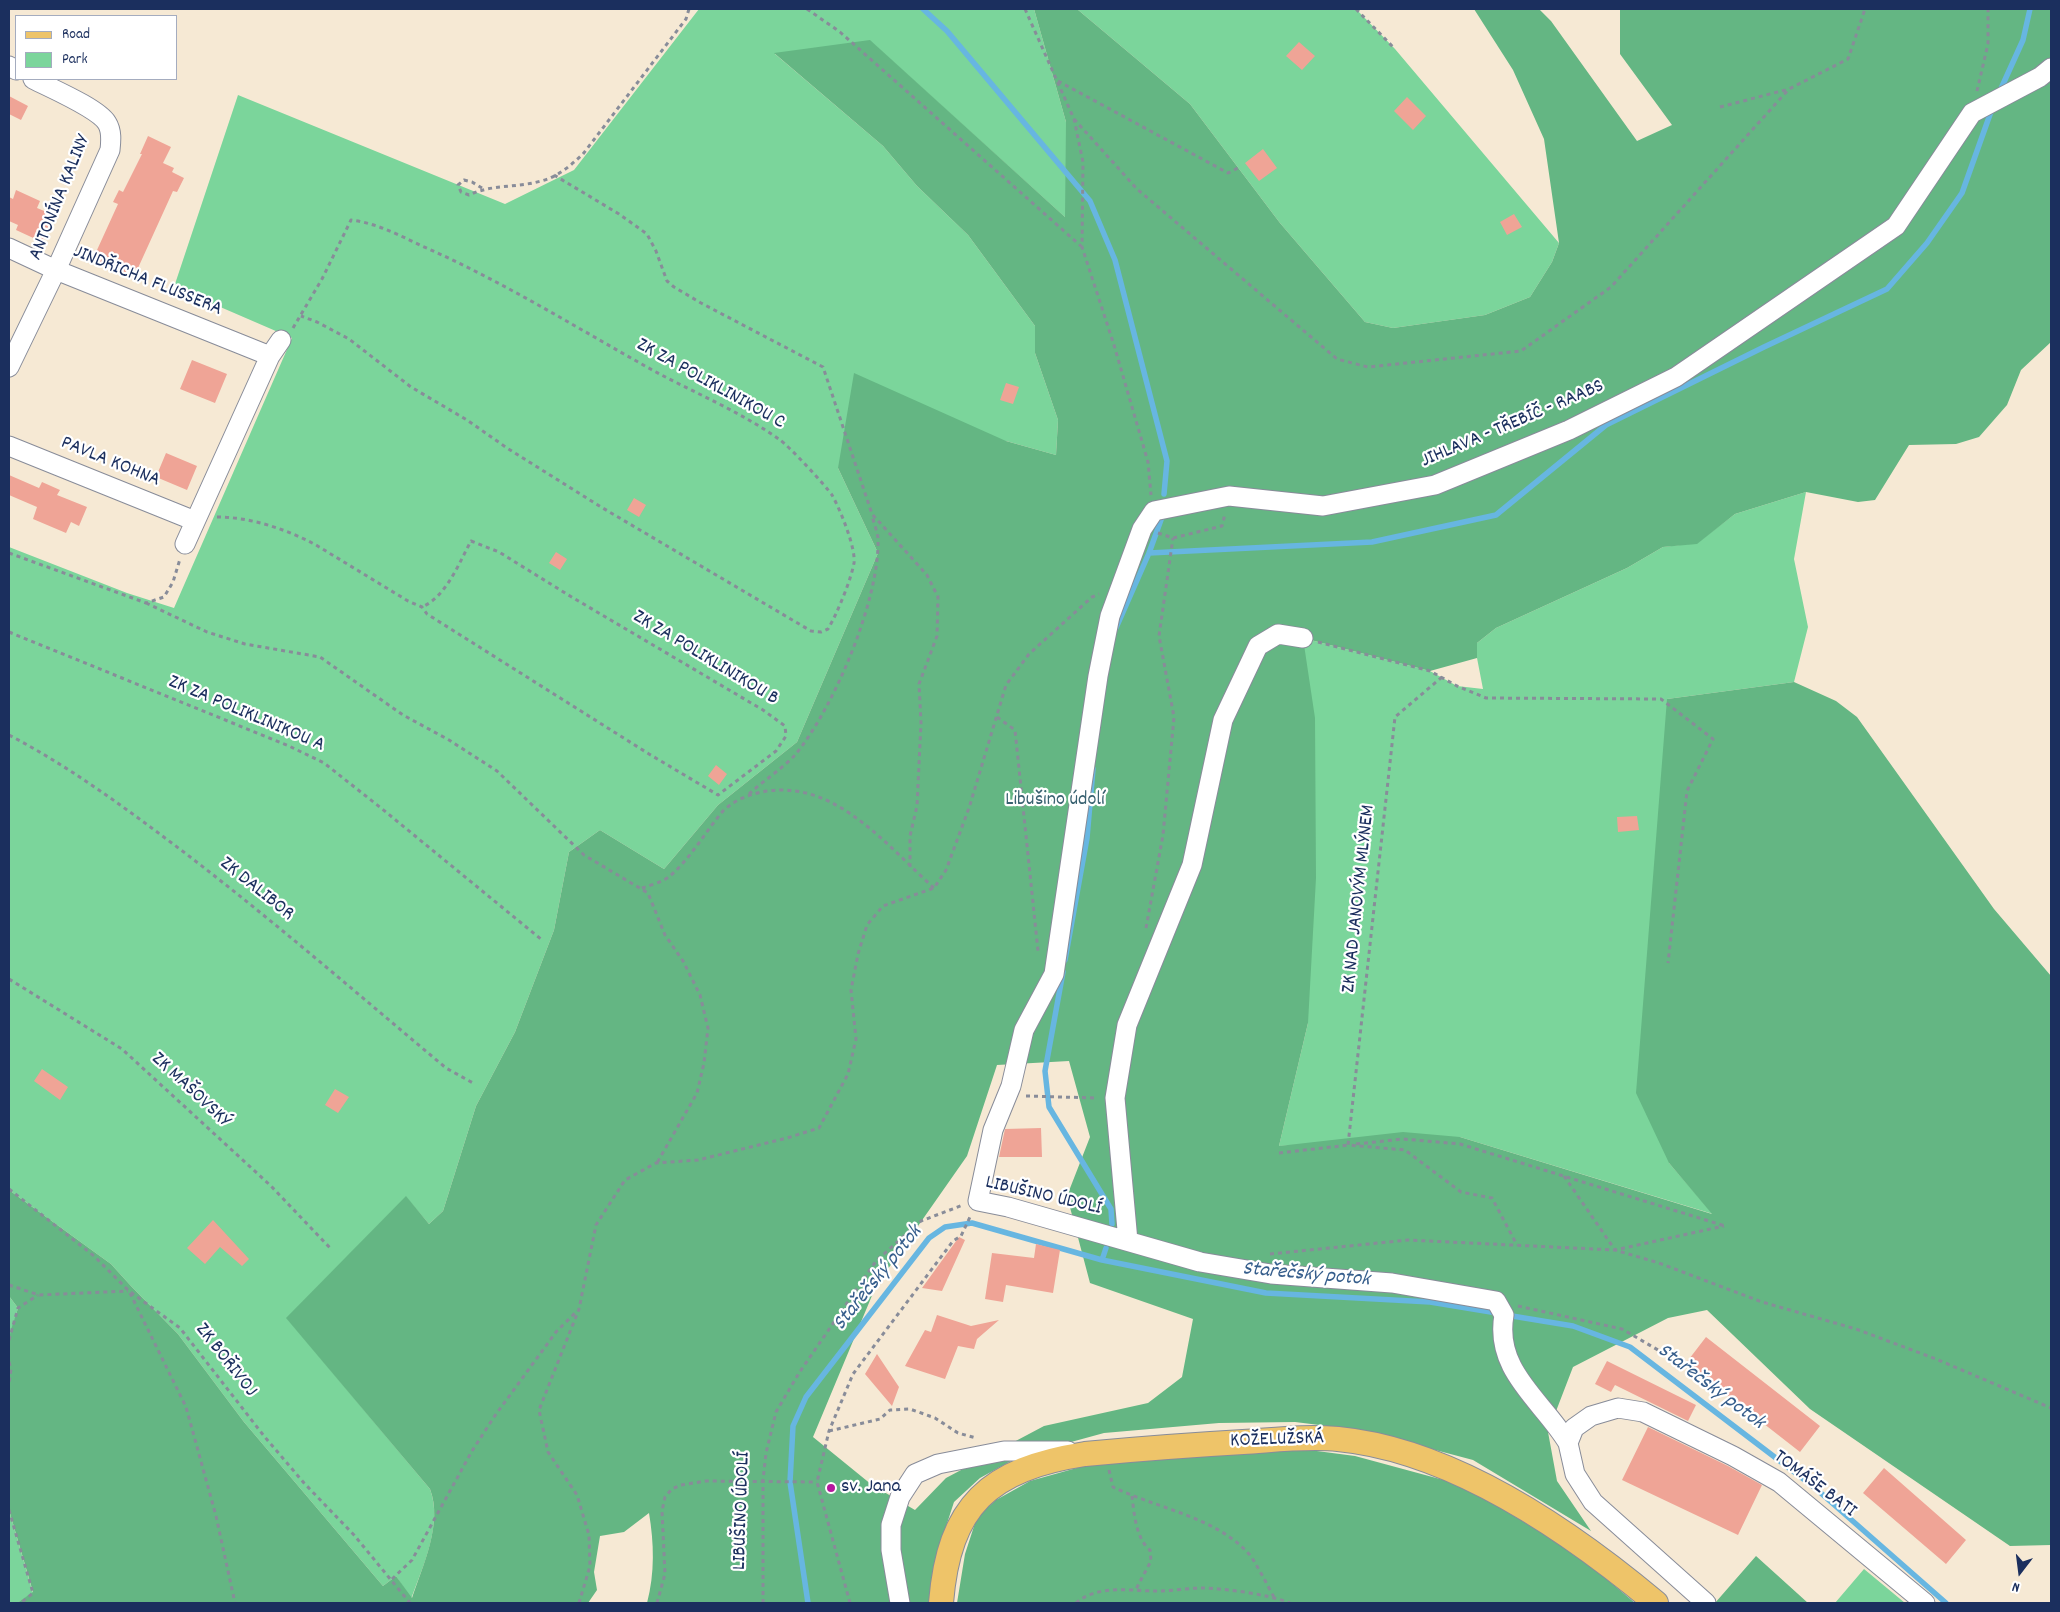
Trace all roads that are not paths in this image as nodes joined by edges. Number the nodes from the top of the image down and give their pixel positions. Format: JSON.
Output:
{"nodes":[{"id":1,"x":2051,"y":68,"type":"edge"},
{"id":2,"x":35,"y":80,"type":"edge"},
{"id":3,"x":9,"y":248,"type":"edge"},
{"id":4,"x":56,"y":270,"type":"junction"},
{"id":5,"x":284,"y":337,"type":"road end"},
{"id":6,"x":270,"y":356,"type":"junction"},
{"id":7,"x":9,"y":367,"type":"edge"},
{"id":8,"x":9,"y":446,"type":"edge"},
{"id":9,"x":195,"y":521,"type":"junction"},
{"id":10,"x":185,"y":544,"type":"road end"},
{"id":11,"x":1303,"y":638,"type":"road end"},
{"id":12,"x":978,"y":1201,"type":"joint"},
{"id":13,"x":1128,"y":1241,"type":"junction"},
{"id":14,"x":1568,"y":1443,"type":"junction"},
{"id":15,"x":1107,"y":1452,"type":"junction"},
{"id":16,"x":900,"y":1603,"type":"edge"},
{"id":17,"x":941,"y":1603,"type":"edge"},
{"id":18,"x":1656,"y":1603,"type":"edge"},
{"id":19,"x":1706,"y":1603,"type":"edge"},
{"id":20,"x":1925,"y":1603,"type":"edge"}],
"edges":[{"from":1,"to":12,"type":"street","name":"JIHLAVA - TŘEBÍČ - RAABS"},
{"from":2,"to":4,"type":"street","name":"ANTONÍNA KALINY"},
{"from":3,"to":4,"type":"street","name":"JINDŘICHA FLUSSERA"},
{"from":4,"to":6,"type":"street","name":"JINDŘICHA FLUSSERA"},
{"from":4,"to":7,"type":"street","name":"ANTONÍNA KALINY"},
{"from":5,"to":6,"type":"street"},
{"from":6,"to":9,"type":"street"},
{"from":8,"to":9,"type":"street","name":"PAVLA KOHNA"},
{"from":9,"to":10,"type":"street"},
{"from":11,"to":13,"type":"street"},
{"from":12,"to":13,"type":"street","name":"LIBUŠINO ÚDOLÍ"},
{"from":13,"to":14,"type":"street","name":"LIBUŠINO ÚDOLÍ"},
{"from":14,"to":19,"type":"street"},
{"from":14,"to":20,"type":"street","name":"TOMÁŠE BATI"},
{"from":15,"to":16,"type":"street"},
{"from":15,"to":17,"type":"main road","name":"KOŽELUŽSKÁ"},
{"from":15,"to":18,"type":"main road","name":"KOŽELUŽSKÁ"}]}
